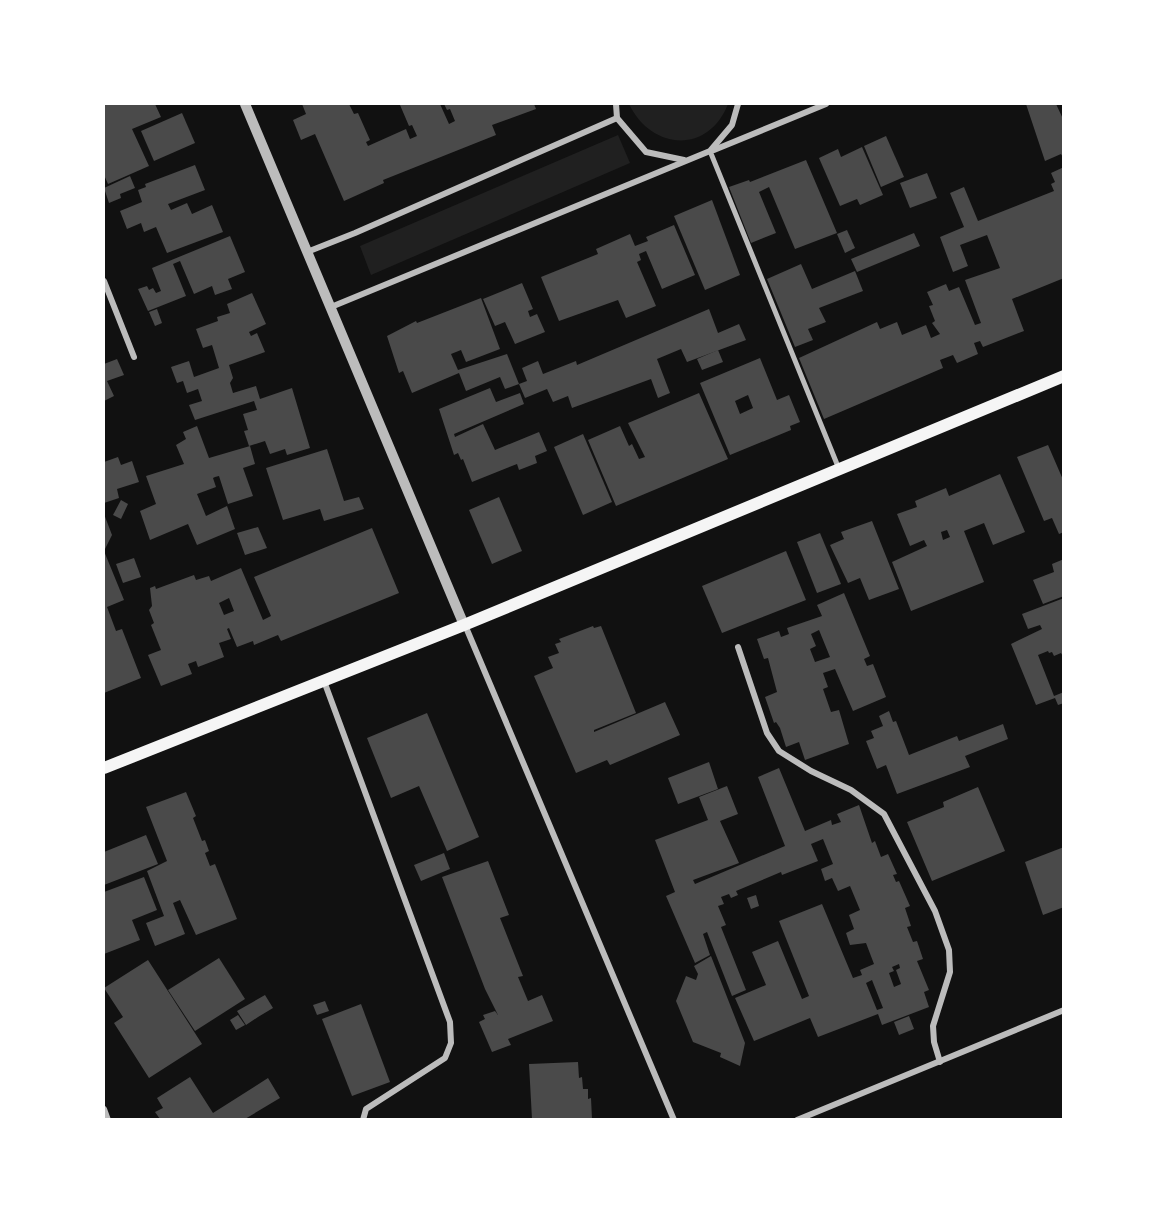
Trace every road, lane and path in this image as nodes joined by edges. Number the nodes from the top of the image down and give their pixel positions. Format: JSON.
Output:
{"nodes":[{"id":1,"x":245,"y":104,"type":"edge"},
{"id":2,"x":616,"y":104,"type":"edge"},
{"id":3,"x":738,"y":104,"type":"edge"},
{"id":4,"x":826,"y":104,"type":"edge"},
{"id":5,"x":617,"y":118,"type":"junction"},
{"id":6,"x":710,"y":151,"type":"junction"},
{"id":7,"x":685,"y":160,"type":"junction"},
{"id":8,"x":307,"y":252,"type":"junction"},
{"id":9,"x":104,"y":281,"type":"edge"},
{"id":10,"x":331,"y":307,"type":"junction"},
{"id":11,"x":134,"y":357,"type":"dead end"},
{"id":12,"x":1064,"y":376,"type":"edge"},
{"id":13,"x":838,"y":469,"type":"junction"},
{"id":14,"x":464,"y":625,"type":"junction"},
{"id":15,"x":738,"y":647,"type":"dead end"},
{"id":16,"x":324,"y":681,"type":"junction"},
{"id":17,"x":104,"y":768,"type":"edge"},
{"id":18,"x":1064,"y":1011,"type":"edge"},
{"id":19,"x":940,"y":1062,"type":"junction"},
{"id":20,"x":104,"y":1109,"type":"edge"},
{"id":21,"x":108,"y":1119,"type":"edge"},
{"id":22,"x":363,"y":1119,"type":"edge"},
{"id":23,"x":674,"y":1119,"type":"edge"},
{"id":24,"x":797,"y":1119,"type":"edge"}],
"edges":[{"from":1,"to":8,"type":"street"},
{"from":2,"to":5,"type":"street"},
{"from":3,"to":6,"type":"street"},
{"from":4,"to":6,"type":"street"},
{"from":5,"to":7,"type":"street"},
{"from":5,"to":8,"type":"street"},
{"from":6,"to":7,"type":"street"},
{"from":6,"to":13,"type":"street"},
{"from":7,"to":10,"type":"street"},
{"from":8,"to":10,"type":"street"},
{"from":9,"to":11,"type":"street"},
{"from":10,"to":14,"type":"street"},
{"from":12,"to":13,"type":"main road"},
{"from":13,"to":14,"type":"main road"},
{"from":14,"to":16,"type":"main road"},
{"from":14,"to":23,"type":"street"},
{"from":15,"to":19,"type":"street"},
{"from":16,"to":17,"type":"main road"},
{"from":16,"to":22,"type":"street"},
{"from":18,"to":19,"type":"street"},
{"from":19,"to":24,"type":"street"},
{"from":20,"to":21,"type":"street"}]}
